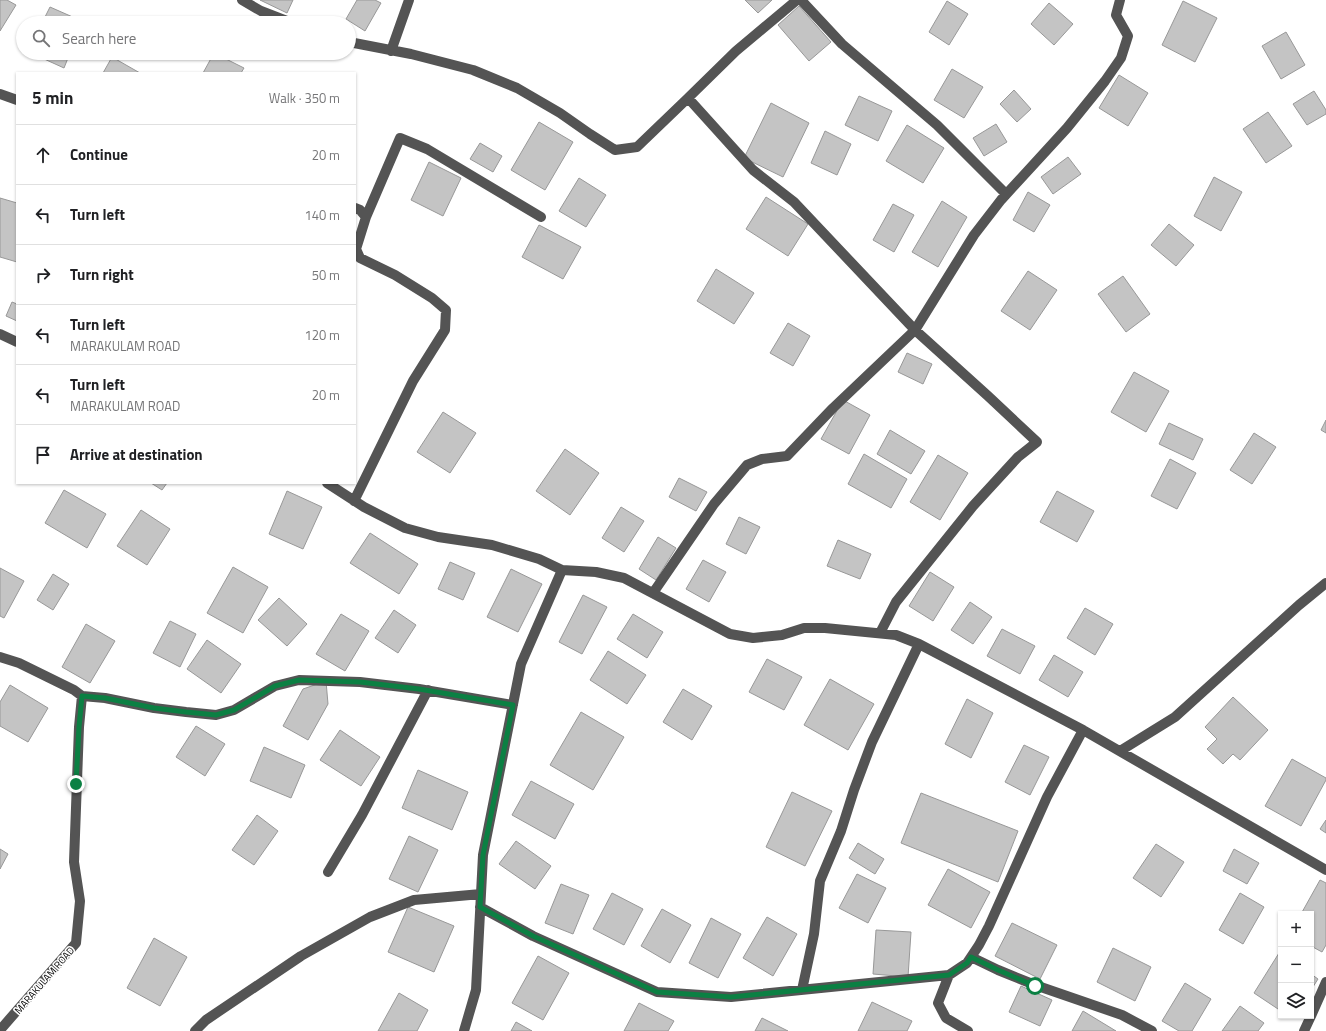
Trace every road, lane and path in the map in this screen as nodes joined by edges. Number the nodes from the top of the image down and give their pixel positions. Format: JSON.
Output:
{"nodes":[{"id":1,"x":242,"y":0,"type":"edge"},
{"id":2,"x":409,"y":0,"type":"edge"},
{"id":3,"x":797,"y":0,"type":"edge"},
{"id":4,"x":801,"y":0,"type":"edge"},
{"id":5,"x":1120,"y":0,"type":"edge"},
{"id":6,"x":274,"y":16,"type":"edge"},
{"id":7,"x":356,"y":44,"type":"edge"},
{"id":8,"x":391,"y":51,"type":"junction"},
{"id":9,"x":0,"y":94,"type":"edge"},
{"id":10,"x":688,"y":98,"type":"junction"},
{"id":11,"x":16,"y":100,"type":"edge"},
{"id":12,"x":1006,"y":194,"type":"junction"},
{"id":13,"x":356,"y":208,"type":"edge"},
{"id":14,"x":366,"y":217,"type":"junction"},
{"id":15,"x":541,"y":217,"type":"dead end"},
{"id":16,"x":915,"y":330,"type":"junction"},
{"id":17,"x":0,"y":334,"type":"edge"},
{"id":18,"x":16,"y":342,"type":"edge"},
{"id":19,"x":328,"y":484,"type":"edge"},
{"id":20,"x":354,"y":501,"type":"junction"},
{"id":21,"x":562,"y":570,"type":"junction"},
{"id":22,"x":1326,"y":583,"type":"edge"},
{"id":23,"x":653,"y":593,"type":"junction"},
{"id":24,"x":880,"y":633,"type":"junction"},
{"id":25,"x":919,"y":644,"type":"junction"},
{"id":26,"x":0,"y":657,"type":"edge"},
{"id":27,"x":428,"y":690,"type":"junction"},
{"id":28,"x":82,"y":696,"type":"junction"},
{"id":29,"x":513,"y":705,"type":"junction"},
{"id":30,"x":1083,"y":730,"type":"junction"},
{"id":31,"x":1120,"y":751,"type":"junction"},
{"id":32,"x":1326,"y":870,"type":"edge"},
{"id":33,"x":328,"y":872,"type":"dead end"},
{"id":34,"x":481,"y":894,"type":"junction"},
{"id":35,"x":480,"y":907,"type":"junction"},
{"id":36,"x":971,"y":957,"type":"junction"},
{"id":37,"x":949,"y":975,"type":"junction"},
{"id":38,"x":1326,"y":982,"type":"edge"},
{"id":39,"x":802,"y":990,"type":"junction"},
{"id":40,"x":1314,"y":1009,"type":"edge"},
{"id":41,"x":1310,"y":1019,"type":"edge"},
{"id":42,"x":0,"y":1030,"type":"edge"},
{"id":43,"x":195,"y":1031,"type":"edge"},
{"id":44,"x":464,"y":1031,"type":"edge"},
{"id":45,"x":968,"y":1031,"type":"edge"},
{"id":46,"x":1152,"y":1031,"type":"edge"},
{"id":47,"x":1304,"y":1031,"type":"edge"}],
"edges":[{"from":1,"to":6,"type":"street"},
{"from":2,"to":8,"type":"street"},
{"from":3,"to":10,"type":"street"},
{"from":4,"to":12,"type":"street"},
{"from":5,"to":12,"type":"street"},
{"from":7,"to":8,"type":"street"},
{"from":8,"to":10,"type":"street"},
{"from":9,"to":11,"type":"street"},
{"from":10,"to":16,"type":"street"},
{"from":12,"to":16,"type":"street"},
{"from":13,"to":14,"type":"street"},
{"from":14,"to":15,"type":"street"},
{"from":14,"to":20,"type":"street"},
{"from":16,"to":23,"type":"street"},
{"from":16,"to":24,"type":"street"},
{"from":17,"to":18,"type":"street"},
{"from":19,"to":20,"type":"street"},
{"from":20,"to":21,"type":"street"},
{"from":21,"to":23,"type":"street"},
{"from":21,"to":29,"type":"street"},
{"from":22,"to":31,"type":"street"},
{"from":23,"to":24,"type":"street"},
{"from":24,"to":25,"type":"street"},
{"from":25,"to":30,"type":"street"},
{"from":25,"to":39,"type":"street"},
{"from":26,"to":28,"type":"street"},
{"from":27,"to":28,"type":"street"},
{"from":27,"to":29,"type":"street"},
{"from":27,"to":33,"type":"street"},
{"from":28,"to":42,"type":"street","name":"MARAKULAM ROAD"},
{"from":29,"to":34,"type":"street"},
{"from":30,"to":31,"type":"street"},
{"from":30,"to":36,"type":"street"},
{"from":31,"to":32,"type":"street"},
{"from":34,"to":35,"type":"street"},
{"from":34,"to":43,"type":"street"},
{"from":35,"to":39,"type":"street"},
{"from":35,"to":44,"type":"street"},
{"from":36,"to":37,"type":"street"},
{"from":36,"to":46,"type":"street"},
{"from":37,"to":39,"type":"street"},
{"from":37,"to":45,"type":"street"},
{"from":38,"to":40,"type":"street"},
{"from":41,"to":47,"type":"street"}]}
